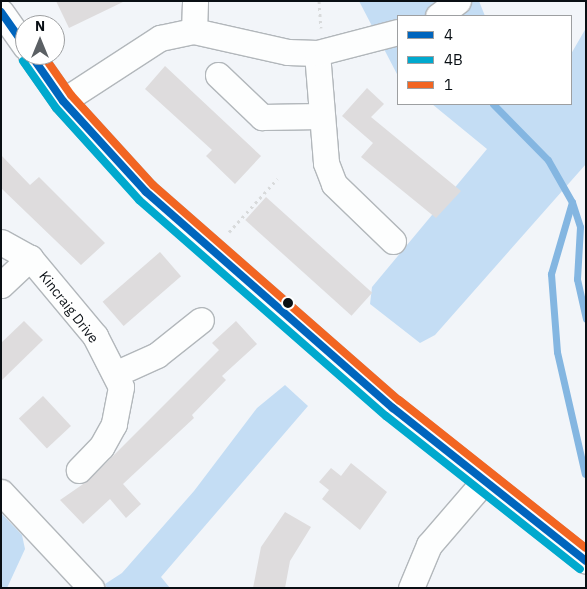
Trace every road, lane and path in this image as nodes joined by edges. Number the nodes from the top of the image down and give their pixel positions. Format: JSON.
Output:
{"nodes":[{"id":1,"x":195,"y":1,"type":"edge"},
{"id":2,"x":319,"y":1,"type":"edge"},
{"id":3,"x":458,"y":1,"type":"edge"},
{"id":4,"x":1,"y":12,"type":"edge"},
{"id":5,"x":439,"y":15,"type":"edge"},
{"id":6,"x":194,"y":31,"type":"junction"},
{"id":7,"x":15,"y":32,"type":"edge"},
{"id":8,"x":397,"y":32,"type":"edge"},
{"id":9,"x":320,"y":44,"type":"junction"},
{"id":10,"x":38,"y":65,"type":"edge"},
{"id":11,"x":218,"y":75,"type":"dead end"},
{"id":12,"x":63,"y":101,"type":"junction"},
{"id":13,"x":321,"y":116,"type":"junction"},
{"id":14,"x":277,"y":179,"type":"dead end"},
{"id":15,"x":222,"y":240,"type":"dead end"},
{"id":16,"x":394,"y":241,"type":"dead end"},
{"id":17,"x":1,"y":242,"type":"edge"},
{"id":18,"x":30,"y":258,"type":"junction"},
{"id":19,"x":1,"y":284,"type":"edge"},
{"id":20,"x":201,"y":320,"type":"dead end"},
{"id":21,"x":118,"y":380,"type":"junction"},
{"id":22,"x":79,"y":470,"type":"dead end"},
{"id":23,"x":484,"y":481,"type":"junction"},
{"id":24,"x":1,"y":492,"type":"edge"},
{"id":25,"x":586,"y":561,"type":"edge"},
{"id":26,"x":91,"y":588,"type":"edge"},
{"id":27,"x":411,"y":588,"type":"edge"}],
"edges":[{"from":1,"to":6,"type":"street"},
{"from":2,"to":9,"type":"path"},
{"from":3,"to":5,"type":"street"},
{"from":4,"to":7,"type":"street"},
{"from":6,"to":9,"type":"street"},
{"from":6,"to":12,"type":"street"},
{"from":8,"to":9,"type":"street"},
{"from":9,"to":13,"type":"street"},
{"from":10,"to":12,"type":"street"},
{"from":11,"to":13,"type":"street"},
{"from":12,"to":23,"type":"street"},
{"from":13,"to":16,"type":"street"},
{"from":14,"to":15,"type":"path"},
{"from":17,"to":18,"type":"street","name":"Kincraig Drive"},
{"from":18,"to":19,"type":"street"},
{"from":18,"to":21,"type":"street","name":"Kincraig Drive"},
{"from":20,"to":21,"type":"street"},
{"from":21,"to":22,"type":"street"},
{"from":23,"to":25,"type":"street"},
{"from":23,"to":27,"type":"street"},
{"from":24,"to":26,"type":"street"}]}
